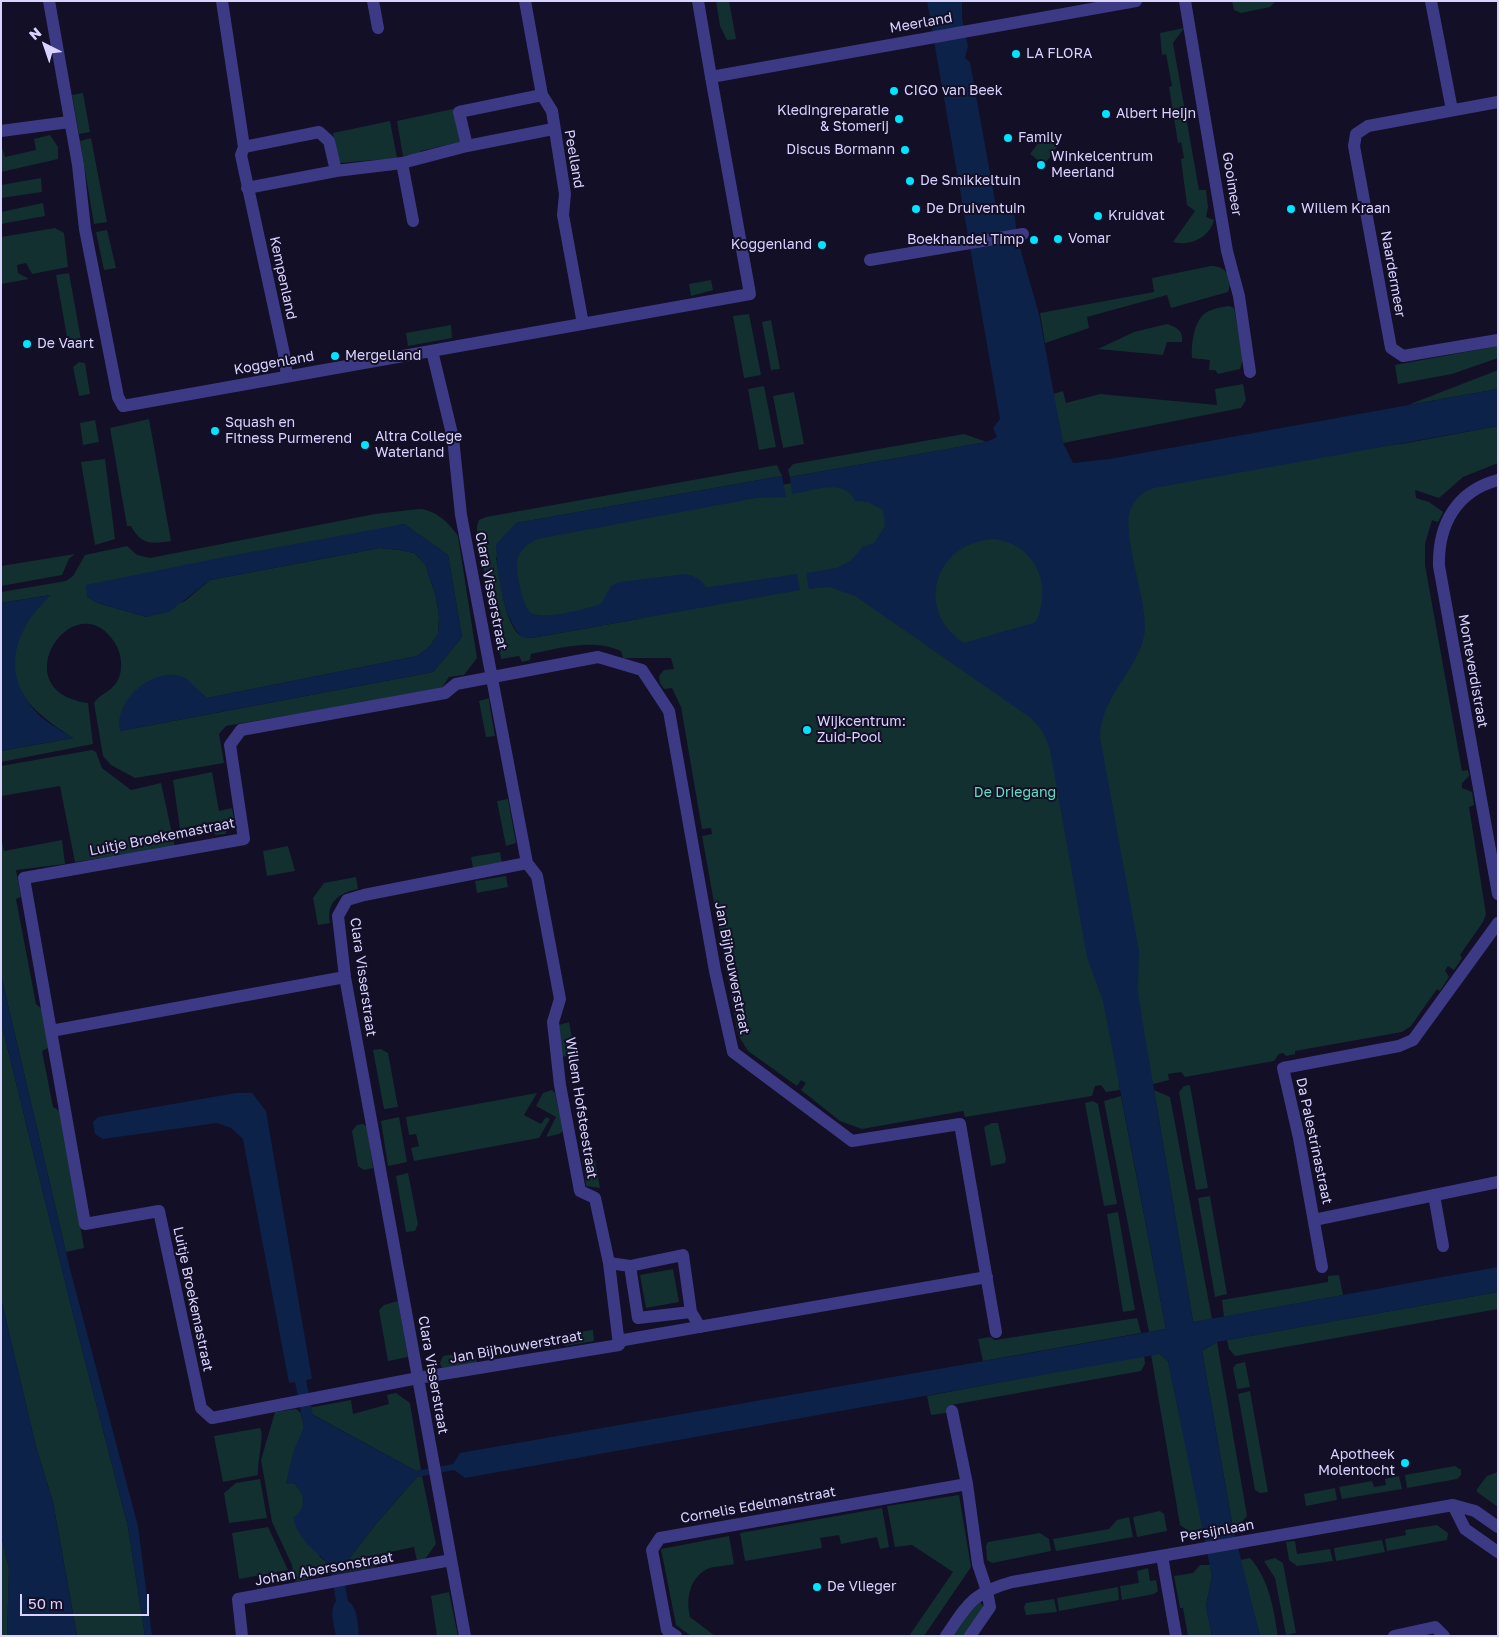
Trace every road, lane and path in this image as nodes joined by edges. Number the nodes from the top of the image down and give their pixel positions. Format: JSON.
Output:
{"nodes":[{"id":1,"x":48,"y":1,"type":"edge"},
{"id":2,"x":222,"y":1,"type":"edge"},
{"id":3,"x":373,"y":1,"type":"edge"},
{"id":4,"x":525,"y":1,"type":"edge"},
{"id":5,"x":698,"y":1,"type":"edge"},
{"id":6,"x":1136,"y":1,"type":"edge"},
{"id":7,"x":1185,"y":1,"type":"edge"},
{"id":8,"x":1431,"y":1,"type":"edge"},
{"id":9,"x":378,"y":28,"type":"dead end"},
{"id":10,"x":711,"y":77,"type":"junction"},
{"id":11,"x":542,"y":94,"type":"junction"},
{"id":12,"x":1498,"y":102,"type":"edge"},
{"id":13,"x":1452,"y":110,"type":"junction"},
{"id":14,"x":70,"y":122,"type":"junction"},
{"id":15,"x":554,"y":129,"type":"junction"},
{"id":16,"x":1,"y":131,"type":"edge"},
{"id":17,"x":467,"y":146,"type":"junction"},
{"id":18,"x":244,"y":147,"type":"junction"},
{"id":19,"x":402,"y":162,"type":"junction"},
{"id":20,"x":336,"y":171,"type":"junction"},
{"id":21,"x":248,"y":188,"type":"junction"},
{"id":22,"x":413,"y":221,"type":"dead end"},
{"id":23,"x":1022,"y":234,"type":"dead end"},
{"id":24,"x":870,"y":260,"type":"dead end"},
{"id":25,"x":583,"y":324,"type":"junction"},
{"id":26,"x":1498,"y":340,"type":"edge"},
{"id":27,"x":432,"y":350,"type":"junction"},
{"id":28,"x":1250,"y":372,"type":"dead end"},
{"id":29,"x":287,"y":376,"type":"junction"},
{"id":30,"x":1498,"y":480,"type":"edge"},
{"id":31,"x":493,"y":676,"type":"junction"},
{"id":32,"x":527,"y":863,"type":"junction"},
{"id":33,"x":1498,"y":894,"type":"edge"},
{"id":34,"x":1498,"y":923,"type":"edge"},
{"id":35,"x":345,"y":977,"type":"junction"},
{"id":36,"x":51,"y":1031,"type":"junction"},
{"id":37,"x":1498,"y":1182,"type":"edge"},
{"id":38,"x":1434,"y":1195,"type":"junction"},
{"id":39,"x":1314,"y":1220,"type":"junction"},
{"id":40,"x":1443,"y":1246,"type":"dead end"},
{"id":41,"x":609,"y":1263,"type":"junction"},
{"id":42,"x":630,"y":1266,"type":"junction"},
{"id":43,"x":1322,"y":1267,"type":"dead end"},
{"id":44,"x":987,"y":1277,"type":"junction"},
{"id":45,"x":690,"y":1312,"type":"junction"},
{"id":46,"x":700,"y":1327,"type":"junction"},
{"id":47,"x":996,"y":1332,"type":"dead end"},
{"id":48,"x":619,"y":1343,"type":"junction"},
{"id":49,"x":418,"y":1378,"type":"junction"},
{"id":50,"x":952,"y":1411,"type":"dead end"},
{"id":51,"x":967,"y":1484,"type":"junction"},
{"id":52,"x":1453,"y":1506,"type":"junction"},
{"id":53,"x":1498,"y":1527,"type":"edge"},
{"id":54,"x":1498,"y":1552,"type":"edge"},
{"id":55,"x":1162,"y":1556,"type":"junction"},
{"id":56,"x":451,"y":1560,"type":"junction"},
{"id":57,"x":987,"y":1591,"type":"junction"},
{"id":58,"x":242,"y":1636,"type":"edge"},
{"id":59,"x":465,"y":1636,"type":"edge"},
{"id":60,"x":676,"y":1636,"type":"edge"},
{"id":61,"x":946,"y":1636,"type":"edge"},
{"id":62,"x":970,"y":1636,"type":"edge"},
{"id":63,"x":1176,"y":1636,"type":"edge"},
{"id":64,"x":1394,"y":1636,"type":"edge"},
{"id":65,"x":1444,"y":1636,"type":"edge"}],
"edges":[{"from":1,"to":14,"type":"street","name":"Koggenland"},
{"from":2,"to":18,"type":"street","name":"Kempenland"},
{"from":3,"to":9,"type":"street"},
{"from":4,"to":11,"type":"street","name":"Peelland"},
{"from":5,"to":10,"type":"street","name":"Koggenland"},
{"from":6,"to":10,"type":"street","name":"Meerland"},
{"from":7,"to":28,"type":"street","name":"Gooimeer"},
{"from":8,"to":13,"type":"street"},
{"from":10,"to":25,"type":"street","name":"Koggenland"},
{"from":11,"to":15,"type":"street","name":"Peelland"},
{"from":11,"to":17,"type":"street"},
{"from":12,"to":13,"type":"street","name":"Naardermeer"},
{"from":13,"to":26,"type":"street","name":"Naardermeer"},
{"from":14,"to":16,"type":"street"},
{"from":14,"to":29,"type":"street","name":"Koggenland"},
{"from":15,"to":17,"type":"street"},
{"from":15,"to":25,"type":"street","name":"Peelland"},
{"from":17,"to":19,"type":"street"},
{"from":18,"to":20,"type":"street"},
{"from":18,"to":21,"type":"street","name":"Kempenland"},
{"from":19,"to":20,"type":"street"},
{"from":19,"to":22,"type":"street"},
{"from":20,"to":21,"type":"street"},
{"from":21,"to":29,"type":"street","name":"Kempenland"},
{"from":23,"to":24,"type":"street"},
{"from":25,"to":27,"type":"street","name":"Koggenland"},
{"from":27,"to":29,"type":"street","name":"Koggenland"},
{"from":27,"to":31,"type":"street","name":"Clara Visserstraat"},
{"from":30,"to":33,"type":"street","name":"Monteverdistraat"},
{"from":31,"to":32,"type":"street","name":"Clara Visserstraat"},
{"from":31,"to":36,"type":"street","name":"Luitje Broekemastraat"},
{"from":31,"to":44,"type":"street","name":"Jan Bijhouwerstraat"},
{"from":32,"to":35,"type":"street","name":"Clara Visserstraat"},
{"from":32,"to":41,"type":"street","name":"Willem Hofsteestraat"},
{"from":34,"to":39,"type":"street","name":"Da Palestrinastraat"},
{"from":35,"to":36,"type":"street"},
{"from":35,"to":49,"type":"street","name":"Clara Visserstraat"},
{"from":36,"to":49,"type":"street","name":"Luitje Broekemastraat"},
{"from":37,"to":38,"type":"street","name":"Da Palestrinastraat"},
{"from":38,"to":39,"type":"street","name":"Da Palestrinastraat"},
{"from":38,"to":40,"type":"street"},
{"from":39,"to":43,"type":"street","name":"Da Palestrinastraat"},
{"from":41,"to":42,"type":"street"},
{"from":41,"to":48,"type":"street","name":"Willem Hofsteestraat"},
{"from":42,"to":45,"type":"street"},
{"from":42,"to":45,"type":"street"},
{"from":44,"to":46,"type":"street","name":"Jan Bijhouwerstraat"},
{"from":44,"to":47,"type":"street","name":"Jan Bijhouwerstraat"},
{"from":45,"to":46,"type":"street"},
{"from":46,"to":48,"type":"street","name":"Jan Bijhouwerstraat"},
{"from":48,"to":49,"type":"street","name":"Jan Bijhouwerstraat"},
{"from":49,"to":56,"type":"street","name":"Clara Visserstraat"},
{"from":50,"to":51,"type":"street"},
{"from":51,"to":57,"type":"street"},
{"from":51,"to":60,"type":"street","name":"Cornelis Edelmanstraat"},
{"from":52,"to":53,"type":"street","name":"Persijnlaan"},
{"from":52,"to":54,"type":"street"},
{"from":52,"to":55,"type":"street","name":"Persijnlaan"},
{"from":55,"to":57,"type":"street","name":"Persijnlaan"},
{"from":55,"to":63,"type":"street"},
{"from":56,"to":58,"type":"street","name":"Johan Abersonstraat"},
{"from":56,"to":59,"type":"street","name":"Clara Visserstraat"},
{"from":57,"to":61,"type":"street","name":"Persijnlaan"},
{"from":57,"to":62,"type":"street"},
{"from":64,"to":65,"type":"street"}]}
